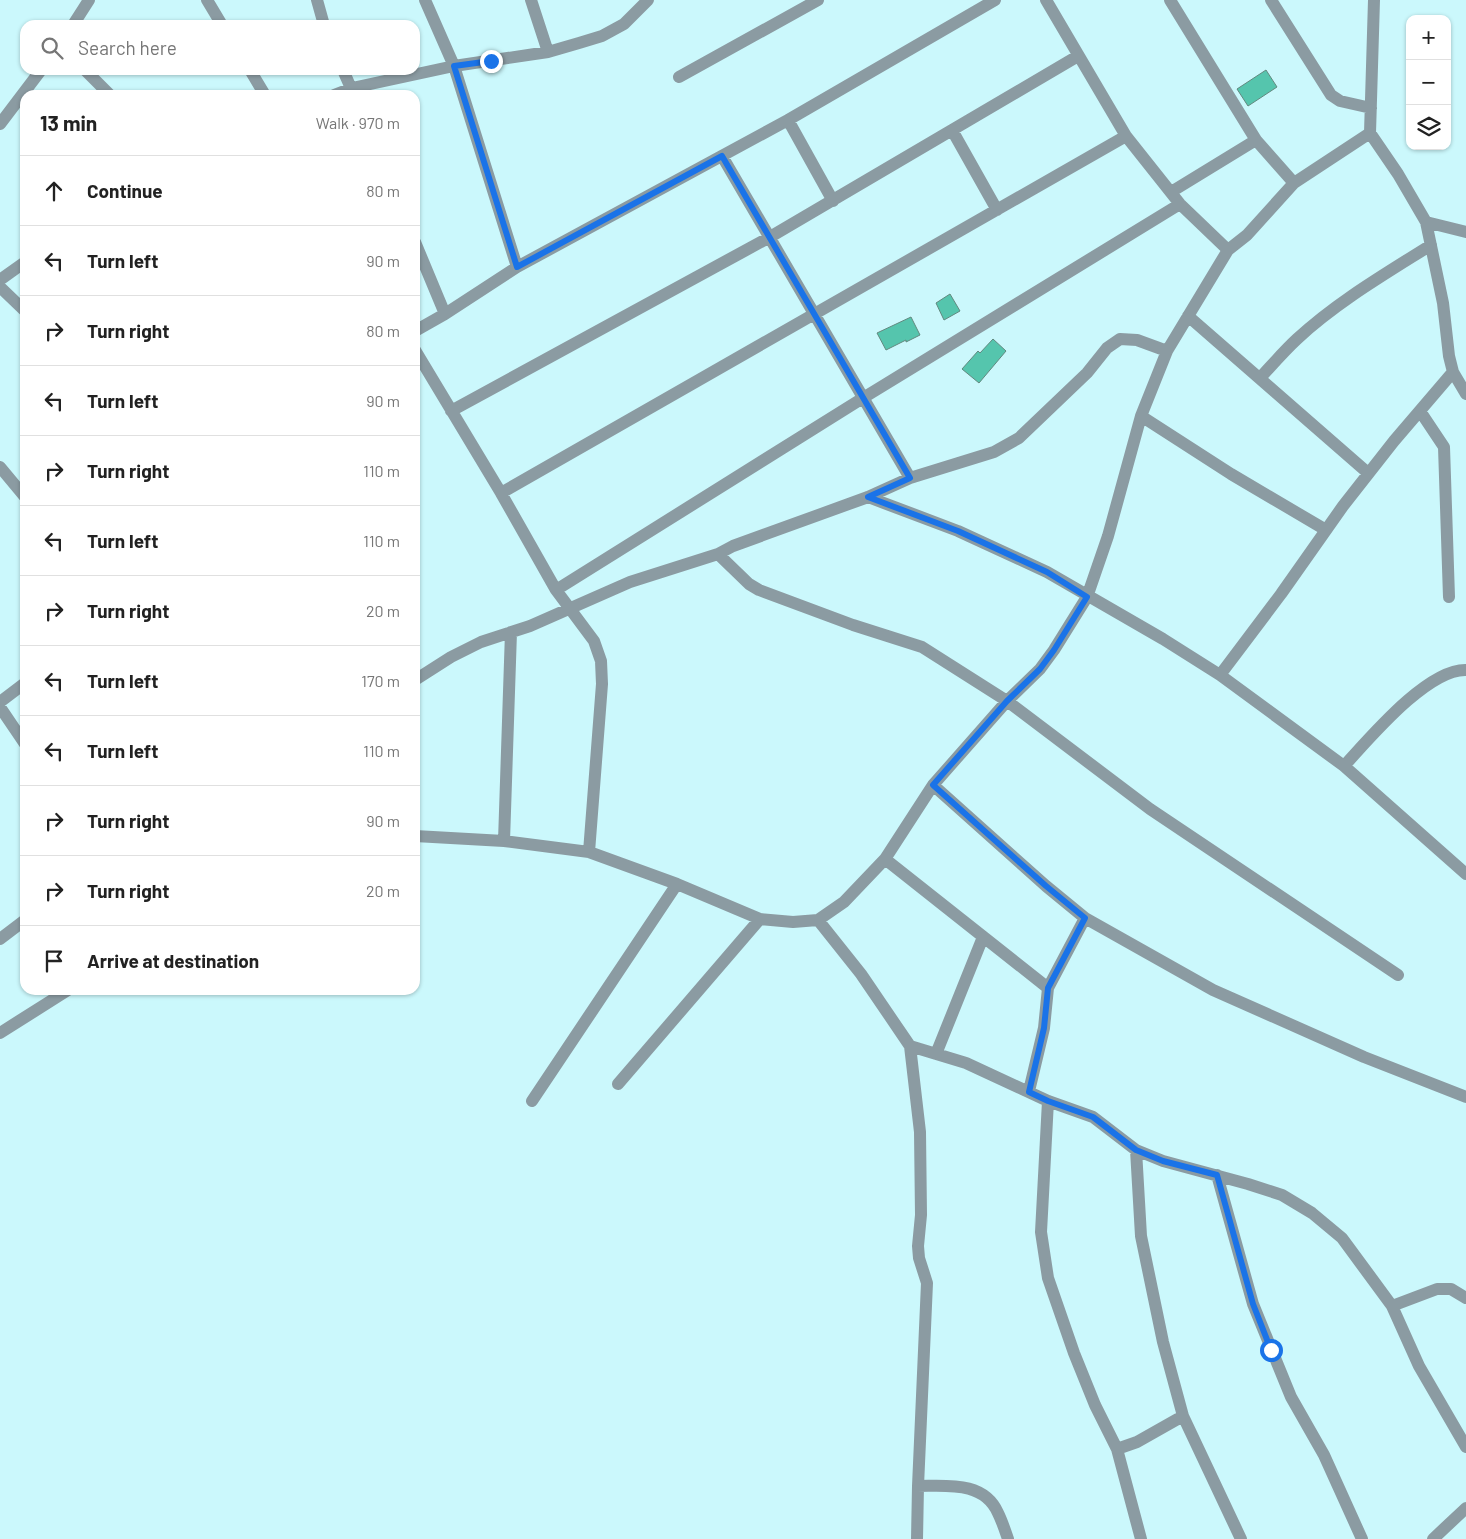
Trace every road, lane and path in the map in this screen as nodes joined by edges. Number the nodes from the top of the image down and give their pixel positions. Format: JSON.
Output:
{"nodes":[{"id":1,"x":207,"y":0,"type":"edge"},
{"id":2,"x":317,"y":0,"type":"edge"},
{"id":3,"x":426,"y":0,"type":"edge"},
{"id":4,"x":531,"y":0,"type":"edge"},
{"id":5,"x":648,"y":0,"type":"edge"},
{"id":6,"x":818,"y":0,"type":"edge"},
{"id":7,"x":995,"y":0,"type":"edge"},
{"id":8,"x":1046,"y":0,"type":"edge"},
{"id":9,"x":1170,"y":0,"type":"edge"},
{"id":10,"x":1271,"y":0,"type":"edge"},
{"id":11,"x":1374,"y":0,"type":"edge"},
{"id":12,"x":87,"y":1,"type":"edge"},
{"id":13,"x":76,"y":20,"type":"edge"},
{"id":14,"x":219,"y":20,"type":"edge"},
{"id":15,"x":323,"y":20,"type":"edge"},
{"id":16,"x":548,"y":52,"type":"junction"},
{"id":17,"x":1078,"y":56,"type":"junction"},
{"id":18,"x":454,"y":66,"type":"junction"},
{"id":19,"x":37,"y":75,"type":"edge"},
{"id":20,"x":90,"y":75,"type":"edge"},
{"id":21,"x":253,"y":75,"type":"edge"},
{"id":22,"x":345,"y":75,"type":"edge"},
{"id":23,"x":419,"y":75,"type":"edge"},
{"id":24,"x":420,"y":75,"type":"edge"},
{"id":25,"x":679,"y":77,"type":"dead end"},
{"id":26,"x":26,"y":90,"type":"edge"},
{"id":27,"x":105,"y":90,"type":"edge"},
{"id":28,"x":262,"y":90,"type":"edge"},
{"id":29,"x":352,"y":90,"type":"edge"},
{"id":30,"x":361,"y":90,"type":"edge"},
{"id":31,"x":20,"y":98,"type":"edge"},
{"id":32,"x":1371,"y":108,"type":"junction"},
{"id":33,"x":788,"y":120,"type":"junction"},
{"id":34,"x":0,"y":124,"type":"edge"},
{"id":35,"x":952,"y":130,"type":"junction"},
{"id":36,"x":1370,"y":133,"type":"junction"},
{"id":37,"x":1126,"y":136,"type":"junction"},
{"id":38,"x":1256,"y":140,"type":"junction"},
{"id":39,"x":722,"y":156,"type":"junction"},
{"id":40,"x":1294,"y":183,"type":"junction"},
{"id":41,"x":1171,"y":192,"type":"junction"},
{"id":42,"x":833,"y":201,"type":"junction"},
{"id":43,"x":1180,"y":204,"type":"junction"},
{"id":44,"x":997,"y":210,"type":"junction"},
{"id":45,"x":1426,"y":222,"type":"junction"},
{"id":46,"x":1466,"y":232,"type":"edge"},
{"id":47,"x":770,"y":237,"type":"junction"},
{"id":48,"x":1431,"y":245,"type":"junction"},
{"id":49,"x":1228,"y":250,"type":"junction"},
{"id":50,"x":420,"y":254,"type":"edge"},
{"id":51,"x":20,"y":266,"type":"edge"},
{"id":52,"x":517,"y":267,"type":"junction"},
{"id":53,"x":0,"y":280,"type":"edge"},
{"id":54,"x":0,"y":287,"type":"edge"},
{"id":55,"x":20,"y":306,"type":"edge"},
{"id":56,"x":445,"y":314,"type":"junction"},
{"id":57,"x":815,"y":314,"type":"junction"},
{"id":58,"x":1188,"y":316,"type":"junction"},
{"id":59,"x":420,"y":328,"type":"edge"},
{"id":60,"x":1167,"y":351,"type":"junction"},
{"id":61,"x":420,"y":358,"type":"edge"},
{"id":62,"x":1453,"y":372,"type":"junction"},
{"id":63,"x":1260,"y":378,"type":"junction"},
{"id":64,"x":1466,"y":394,"type":"edge"},
{"id":65,"x":863,"y":398,"type":"junction"},
{"id":66,"x":451,"y":411,"type":"junction"},
{"id":67,"x":1420,"y":412,"type":"junction"},
{"id":68,"x":1141,"y":416,"type":"junction"},
{"id":69,"x":0,"y":467,"type":"edge"},
{"id":70,"x":1368,"y":473,"type":"junction"},
{"id":71,"x":910,"y":478,"type":"junction"},
{"id":72,"x":20,"y":492,"type":"edge"},
{"id":73,"x":501,"y":492,"type":"junction"},
{"id":74,"x":868,"y":497,"type":"junction"},
{"id":75,"x":1326,"y":530,"type":"junction"},
{"id":76,"x":718,"y":554,"type":"junction"},
{"id":77,"x":556,"y":590,"type":"junction"},
{"id":78,"x":1087,"y":597,"type":"junction"},
{"id":79,"x":1450,"y":597,"type":"dead end"},
{"id":80,"x":569,"y":608,"type":"junction"},
{"id":81,"x":511,"y":632,"type":"junction"},
{"id":82,"x":1466,"y":670,"type":"edge"},
{"id":83,"x":1220,"y":675,"type":"junction"},
{"id":84,"x":420,"y":677,"type":"edge"},
{"id":85,"x":20,"y":687,"type":"edge"},
{"id":86,"x":1007,"y":701,"type":"junction"},
{"id":87,"x":0,"y":702,"type":"edge"},
{"id":88,"x":0,"y":707,"type":"edge"},
{"id":89,"x":20,"y":737,"type":"edge"},
{"id":90,"x":1344,"y":766,"type":"junction"},
{"id":91,"x":933,"y":785,"type":"junction"},
{"id":92,"x":420,"y":836,"type":"edge"},
{"id":93,"x":504,"y":841,"type":"junction"},
{"id":94,"x":588,"y":852,"type":"junction"},
{"id":95,"x":885,"y":859,"type":"junction"},
{"id":96,"x":1466,"y":874,"type":"edge"},
{"id":97,"x":677,"y":884,"type":"junction"},
{"id":98,"x":1085,"y":918,"type":"junction"},
{"id":99,"x":760,"y":919,"type":"junction"},
{"id":100,"x":818,"y":920,"type":"junction"},
{"id":101,"x":20,"y":928,"type":"edge"},
{"id":102,"x":983,"y":937,"type":"junction"},
{"id":103,"x":0,"y":939,"type":"edge"},
{"id":104,"x":1398,"y":975,"type":"dead end"},
{"id":105,"x":1048,"y":988,"type":"junction"},
{"id":106,"x":58,"y":995,"type":"edge"},
{"id":107,"x":0,"y":1033,"type":"edge"},
{"id":108,"x":910,"y":1046,"type":"junction"},
{"id":109,"x":936,"y":1054,"type":"junction"},
{"id":110,"x":618,"y":1084,"type":"dead end"},
{"id":111,"x":1029,"y":1092,"type":"junction"},
{"id":112,"x":1466,"y":1097,"type":"edge"},
{"id":113,"x":532,"y":1101,"type":"dead end"},
{"id":114,"x":1048,"y":1101,"type":"junction"},
{"id":115,"x":1136,"y":1150,"type":"junction"},
{"id":116,"x":1217,"y":1175,"type":"junction"},
{"id":117,"x":1466,"y":1298,"type":"edge"},
{"id":118,"x":1392,"y":1306,"type":"junction"},
{"id":119,"x":1183,"y":1416,"type":"junction"},
{"id":120,"x":1466,"y":1447,"type":"edge"},
{"id":121,"x":1116,"y":1449,"type":"junction"},
{"id":122,"x":918,"y":1486,"type":"junction"},
{"id":123,"x":1466,"y":1508,"type":"edge"},
{"id":124,"x":917,"y":1539,"type":"edge"},
{"id":125,"x":1008,"y":1539,"type":"edge"},
{"id":126,"x":1141,"y":1539,"type":"edge"},
{"id":127,"x":1241,"y":1539,"type":"edge"},
{"id":128,"x":1362,"y":1539,"type":"edge"},
{"id":129,"x":1433,"y":1539,"type":"edge"}],
"edges":[{"from":1,"to":14,"type":"street"},
{"from":2,"to":15,"type":"street"},
{"from":3,"to":18,"type":"street"},
{"from":4,"to":16,"type":"street"},
{"from":5,"to":16,"type":"street"},
{"from":6,"to":25,"type":"street"},
{"from":7,"to":33,"type":"street"},
{"from":8,"to":17,"type":"street"},
{"from":9,"to":38,"type":"street"},
{"from":10,"to":32,"type":"street"},
{"from":11,"to":32,"type":"street"},
{"from":12,"to":13,"type":"street"},
{"from":16,"to":18,"type":"street"},
{"from":17,"to":35,"type":"street"},
{"from":17,"to":37,"type":"street"},
{"from":18,"to":24,"type":"street"},
{"from":18,"to":52,"type":"street"},
{"from":19,"to":26,"type":"street"},
{"from":20,"to":27,"type":"street"},
{"from":21,"to":28,"type":"street"},
{"from":22,"to":29,"type":"street"},
{"from":23,"to":30,"type":"street"},
{"from":31,"to":34,"type":"street"},
{"from":32,"to":36,"type":"street"},
{"from":33,"to":39,"type":"street"},
{"from":33,"to":42,"type":"street"},
{"from":35,"to":42,"type":"street"},
{"from":35,"to":44,"type":"street"},
{"from":36,"to":40,"type":"street"},
{"from":36,"to":45,"type":"street"},
{"from":37,"to":41,"type":"street"},
{"from":37,"to":44,"type":"street"},
{"from":38,"to":40,"type":"street"},
{"from":38,"to":41,"type":"street"},
{"from":39,"to":47,"type":"street"},
{"from":39,"to":52,"type":"street"},
{"from":40,"to":49,"type":"street"},
{"from":41,"to":43,"type":"street"},
{"from":42,"to":47,"type":"street"},
{"from":43,"to":49,"type":"street"},
{"from":43,"to":65,"type":"street"},
{"from":44,"to":57,"type":"street"},
{"from":45,"to":46,"type":"street"},
{"from":45,"to":48,"type":"street"},
{"from":47,"to":57,"type":"street"},
{"from":47,"to":66,"type":"street"},
{"from":48,"to":62,"type":"street"},
{"from":48,"to":63,"type":"street"},
{"from":49,"to":58,"type":"street"},
{"from":50,"to":56,"type":"street"},
{"from":51,"to":53,"type":"street"},
{"from":52,"to":56,"type":"street"},
{"from":54,"to":55,"type":"street"},
{"from":56,"to":59,"type":"street"},
{"from":57,"to":65,"type":"street"},
{"from":57,"to":73,"type":"street"},
{"from":58,"to":60,"type":"street"},
{"from":58,"to":63,"type":"street"},
{"from":60,"to":68,"type":"street"},
{"from":60,"to":71,"type":"street"},
{"from":61,"to":66,"type":"street"},
{"from":62,"to":64,"type":"street"},
{"from":62,"to":67,"type":"street"},
{"from":63,"to":70,"type":"street"},
{"from":65,"to":71,"type":"street"},
{"from":65,"to":77,"type":"street"},
{"from":66,"to":73,"type":"street"},
{"from":67,"to":70,"type":"street"},
{"from":67,"to":79,"type":"street"},
{"from":68,"to":75,"type":"street"},
{"from":68,"to":78,"type":"street"},
{"from":69,"to":72,"type":"street"},
{"from":70,"to":75,"type":"street"},
{"from":71,"to":74,"type":"street"},
{"from":73,"to":77,"type":"street"},
{"from":74,"to":76,"type":"street"},
{"from":74,"to":78,"type":"street"},
{"from":75,"to":83,"type":"street"},
{"from":76,"to":80,"type":"street"},
{"from":76,"to":86,"type":"street"},
{"from":77,"to":80,"type":"street"},
{"from":78,"to":83,"type":"street"},
{"from":78,"to":86,"type":"street"},
{"from":80,"to":81,"type":"street"},
{"from":80,"to":94,"type":"street"},
{"from":81,"to":84,"type":"street"},
{"from":81,"to":93,"type":"street"},
{"from":82,"to":90,"type":"street"},
{"from":83,"to":90,"type":"street"},
{"from":85,"to":87,"type":"street"},
{"from":86,"to":91,"type":"street"},
{"from":86,"to":104,"type":"street"},
{"from":88,"to":89,"type":"street"},
{"from":90,"to":96,"type":"street"},
{"from":91,"to":95,"type":"street"},
{"from":91,"to":98,"type":"street"},
{"from":92,"to":93,"type":"street"},
{"from":93,"to":94,"type":"street"},
{"from":94,"to":97,"type":"street"},
{"from":95,"to":100,"type":"street"},
{"from":95,"to":102,"type":"street"},
{"from":97,"to":99,"type":"street"},
{"from":97,"to":113,"type":"street"},
{"from":98,"to":105,"type":"street"},
{"from":98,"to":112,"type":"street"},
{"from":99,"to":100,"type":"street"},
{"from":99,"to":110,"type":"street"},
{"from":100,"to":108,"type":"street"},
{"from":101,"to":103,"type":"street"},
{"from":102,"to":105,"type":"street"},
{"from":102,"to":109,"type":"street"},
{"from":105,"to":111,"type":"street"},
{"from":106,"to":107,"type":"street"},
{"from":108,"to":109,"type":"street"},
{"from":108,"to":122,"type":"street"},
{"from":109,"to":111,"type":"street"},
{"from":111,"to":114,"type":"street"},
{"from":114,"to":115,"type":"street"},
{"from":114,"to":121,"type":"street"},
{"from":115,"to":116,"type":"street"},
{"from":115,"to":119,"type":"street"},
{"from":116,"to":118,"type":"street"},
{"from":116,"to":128,"type":"street"},
{"from":117,"to":118,"type":"street"},
{"from":118,"to":120,"type":"street"},
{"from":119,"to":121,"type":"street"},
{"from":119,"to":127,"type":"street"},
{"from":121,"to":126,"type":"street"},
{"from":122,"to":124,"type":"street"},
{"from":122,"to":125,"type":"street"},
{"from":123,"to":129,"type":"street"}]}
